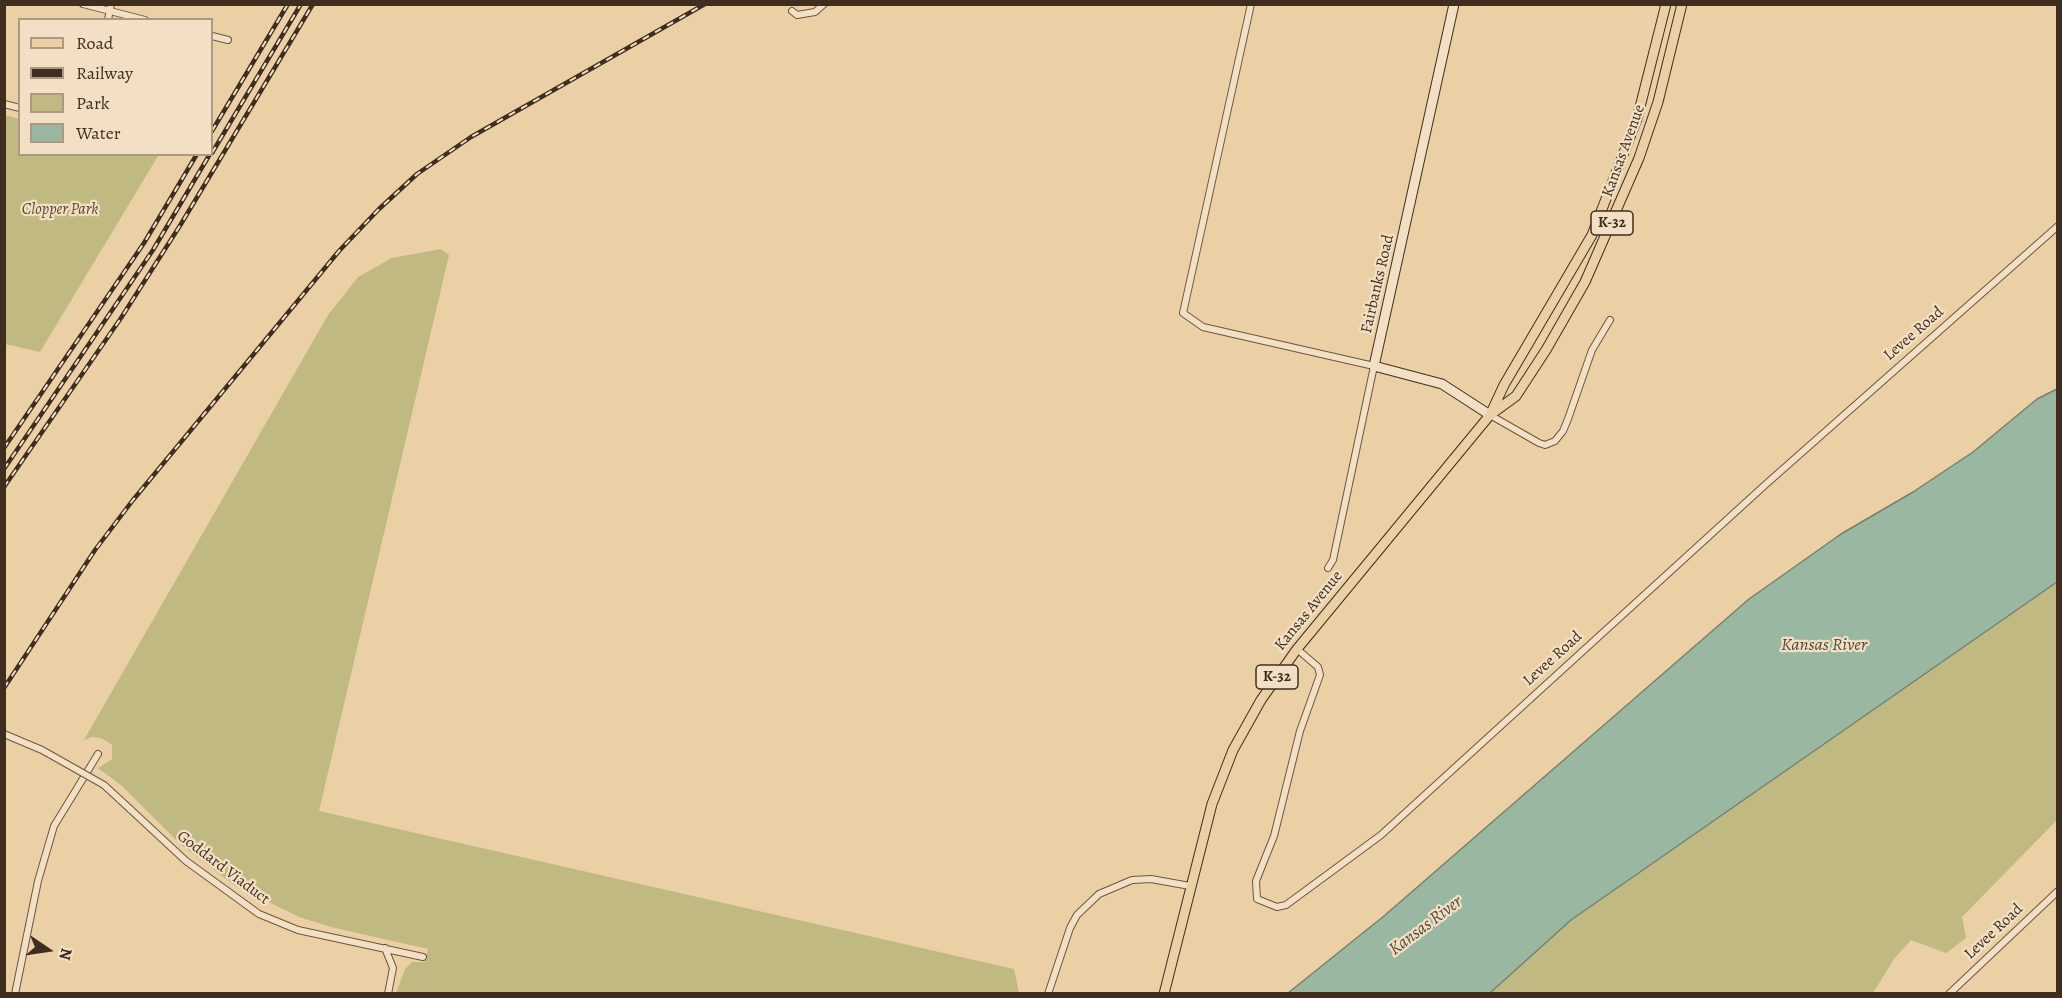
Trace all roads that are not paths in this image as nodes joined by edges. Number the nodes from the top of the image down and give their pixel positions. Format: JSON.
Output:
{"nodes":[{"id":1,"x":83,"y":4,"type":"edge"},
{"id":2,"x":824,"y":4,"type":"edge"},
{"id":3,"x":1251,"y":4,"type":"edge"},
{"id":4,"x":1454,"y":4,"type":"edge"},
{"id":5,"x":1666,"y":4,"type":"edge"},
{"id":6,"x":1682,"y":4,"type":"edge"},
{"id":7,"x":110,"y":8,"type":"edge"},
{"id":8,"x":792,"y":11,"type":"dead end"},
{"id":9,"x":139,"y":18,"type":"edge"},
{"id":10,"x":213,"y":36,"type":"edge"},
{"id":11,"x":228,"y":40,"type":"dead end"},
{"id":12,"x":2058,"y":226,"type":"edge"},
{"id":13,"x":1610,"y":320,"type":"dead end"},
{"id":14,"x":1374,"y":366,"type":"junction"},
{"id":15,"x":1490,"y":415,"type":"junction"},
{"id":16,"x":1328,"y":568,"type":"dead end"},
{"id":17,"x":1297,"y":649,"type":"junction"},
{"id":18,"x":4,"y":734,"type":"edge"},
{"id":19,"x":98,"y":754,"type":"dead end"},
{"id":20,"x":1190,"y":886,"type":"junction"},
{"id":21,"x":2058,"y":891,"type":"edge"},
{"id":22,"x":385,"y":948,"type":"junction"},
{"id":23,"x":423,"y":957,"type":"dead end"},
{"id":24,"x":15,"y":993,"type":"edge"},
{"id":25,"x":388,"y":993,"type":"edge"},
{"id":26,"x":1048,"y":993,"type":"edge"},
{"id":27,"x":1164,"y":993,"type":"edge"},
{"id":28,"x":1949,"y":993,"type":"edge"}],
"edges":[{"from":1,"to":7,"type":"street"},
{"from":2,"to":8,"type":"street"},
{"from":3,"to":14,"type":"street"},
{"from":4,"to":14,"type":"street","name":"Fairbanks Road"},
{"from":5,"to":15,"type":"main road","name":"Kansas Avenue","number":"K-32"},
{"from":6,"to":15,"type":"main road","name":"Kansas Avenue","number":"K-32"},
{"from":7,"to":9,"type":"street"},
{"from":10,"to":11,"type":"street"},
{"from":12,"to":17,"type":"street","name":"Levee Road"},
{"from":13,"to":15,"type":"street"},
{"from":14,"to":15,"type":"street"},
{"from":14,"to":16,"type":"street","name":"Fairbanks Road"},
{"from":15,"to":17,"type":"main road","name":"Kansas Avenue","number":"K-32"},
{"from":17,"to":20,"type":"main road","name":"Kansas Avenue","number":"K-32"},
{"from":18,"to":22,"type":"street","name":"Goddard Viaduct","bridge":true},
{"from":19,"to":24,"type":"street"},
{"from":20,"to":26,"type":"street"},
{"from":20,"to":27,"type":"main road","name":"Kansas Avenue","number":"K-32"},
{"from":21,"to":28,"type":"street","name":"Levee Road"},
{"from":22,"to":23,"type":"street","name":"Goddard Viaduct"},
{"from":22,"to":25,"type":"street"}]}
